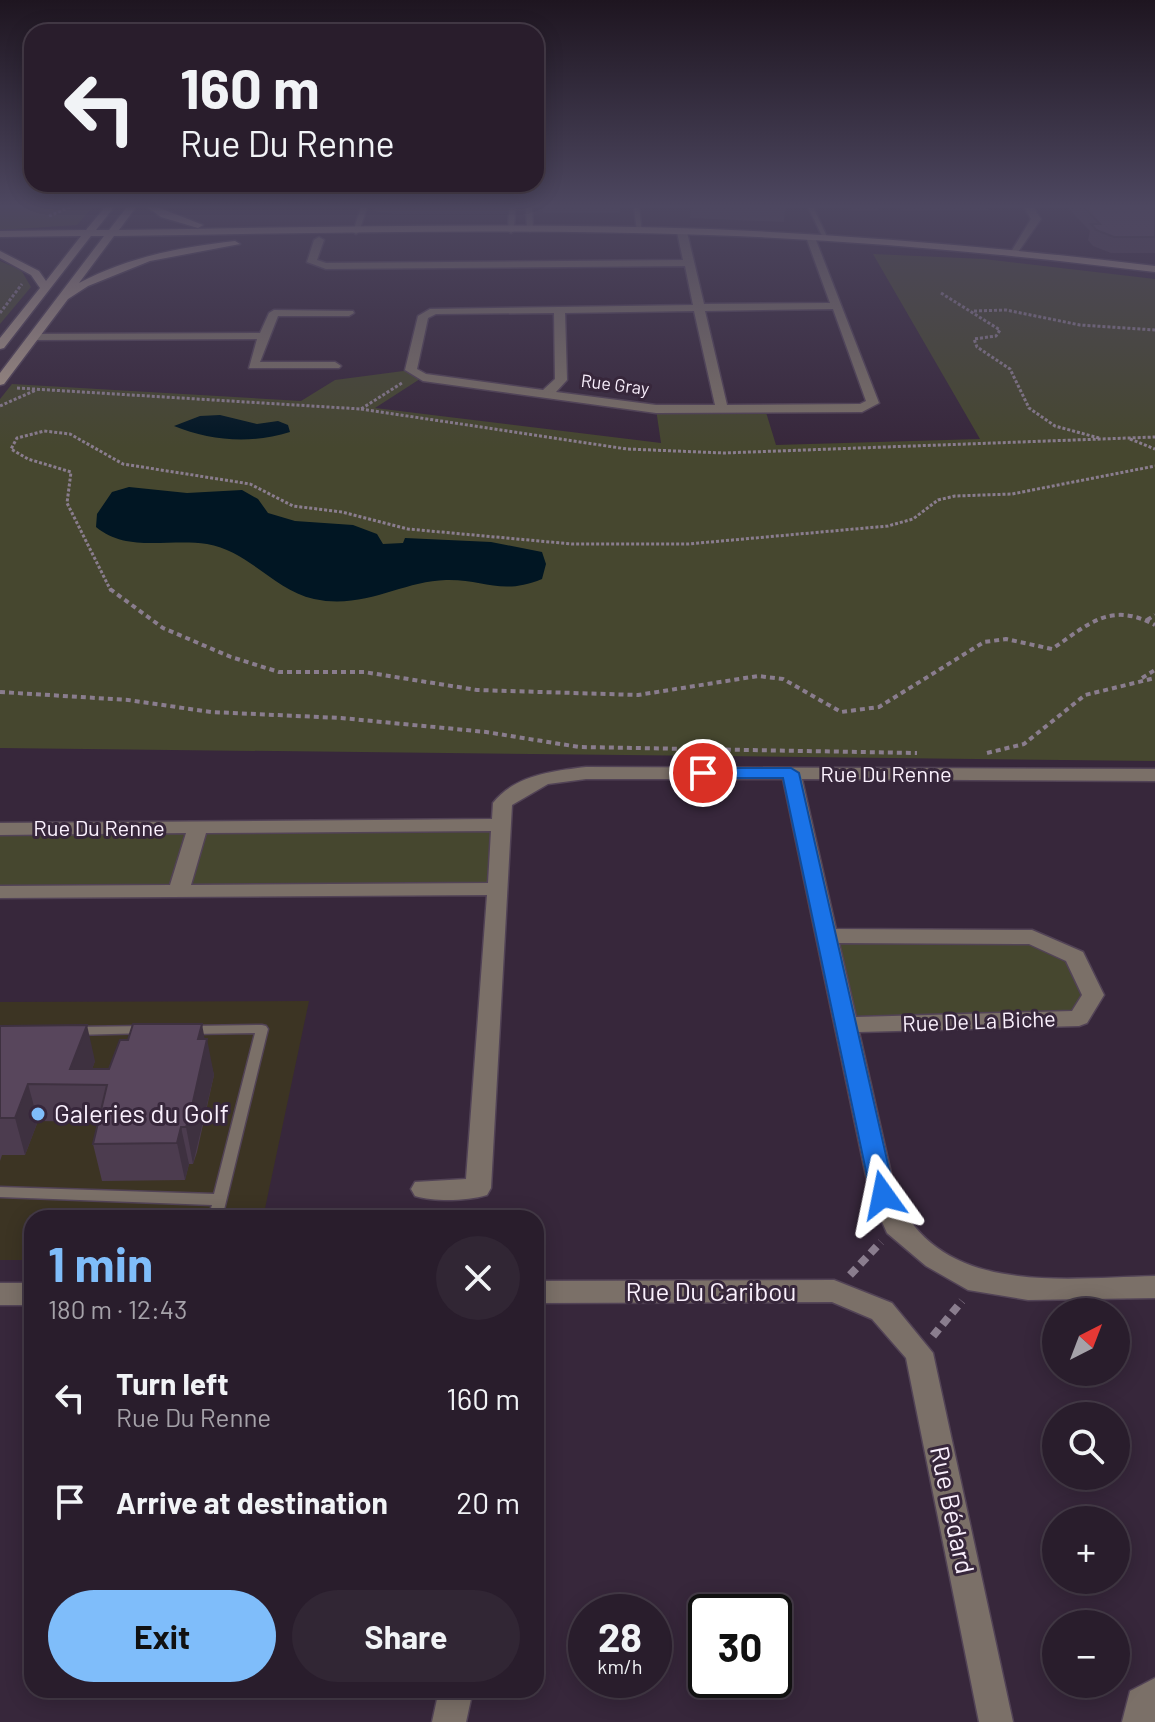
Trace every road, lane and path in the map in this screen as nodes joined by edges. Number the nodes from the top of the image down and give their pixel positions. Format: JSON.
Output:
{"nodes":[{"id":1,"x":71,"y":287,"type":"edge"},
{"id":2,"x":80,"y":287,"type":"edge"},
{"id":3,"x":694,"y":287,"type":"edge"},
{"id":4,"x":830,"y":287,"type":"edge"},
{"id":5,"x":45,"y":288,"type":"edge"},
{"id":6,"x":941,"y":293,"type":"dead end"},
{"id":7,"x":65,"y":296,"type":"junction"},
{"id":8,"x":837,"y":306,"type":"junction"},
{"id":9,"x":559,"y":308,"type":"junction"},
{"id":10,"x":698,"y":308,"type":"junction"},
{"id":11,"x":971,"y":312,"type":"junction"},
{"id":12,"x":349,"y":313,"type":"dead end"},
{"id":13,"x":1155,"y":330,"type":"edge"},
{"id":14,"x":264,"y":336,"type":"junction"},
{"id":15,"x":34,"y":337,"type":"junction"},
{"id":16,"x":3,"y":342,"type":"edge"},
{"id":17,"x":335,"y":366,"type":"dead end"},
{"id":18,"x":417,"y":374,"type":"junction"},
{"id":19,"x":3,"y":384,"type":"edge"},
{"id":20,"x":37,"y":389,"type":"junction"},
{"id":21,"x":545,"y":395,"type":"junction"},
{"id":22,"x":0,"y":406,"type":"edge"},
{"id":23,"x":361,"y":409,"type":"junction"},
{"id":24,"x":722,"y":409,"type":"junction"},
{"id":25,"x":1155,"y":437,"type":"edge"},
{"id":26,"x":1127,"y":438,"type":"junction"},
{"id":27,"x":1103,"y":439,"type":"junction"},
{"id":28,"x":1155,"y":449,"type":"edge"},
{"id":29,"x":1155,"y":466,"type":"edge"},
{"id":30,"x":1155,"y":615,"type":"edge"},
{"id":31,"x":1147,"y":620,"type":"junction"},
{"id":32,"x":1155,"y":625,"type":"edge"},
{"id":33,"x":1155,"y":670,"type":"edge"},
{"id":34,"x":1155,"y":678,"type":"edge"},
{"id":35,"x":1138,"y":681,"type":"junction"},
{"id":36,"x":0,"y":692,"type":"edge"},
{"id":37,"x":921,"y":753,"type":"dead end"},
{"id":38,"x":983,"y":754,"type":"dead end"},
{"id":39,"x":791,"y":773,"type":"junction"},
{"id":40,"x":1155,"y":775,"type":"edge"},
{"id":41,"x":501,"y":825,"type":"junction"},
{"id":42,"x":198,"y":827,"type":"junction"},
{"id":43,"x":0,"y":829,"type":"edge"},
{"id":44,"x":498,"y":889,"type":"junction"},
{"id":45,"x":179,"y":890,"type":"junction"},
{"id":46,"x":0,"y":892,"type":"edge"},
{"id":47,"x":827,"y":936,"type":"junction"},
{"id":48,"x":846,"y":1025,"type":"junction"},
{"id":49,"x":154,"y":1030,"type":"edge"},
{"id":50,"x":170,"y":1030,"type":"edge"},
{"id":51,"x":62,"y":1031,"type":"edge"},
{"id":52,"x":424,"y":1189,"type":"dead end"},
{"id":53,"x":0,"y":1192,"type":"edge"},
{"id":54,"x":220,"y":1200,"type":"junction"},
{"id":55,"x":217,"y":1210,"type":"edge"},
{"id":56,"x":896,"y":1226,"type":"junction"},
{"id":57,"x":978,"y":1282,"type":"junction"},
{"id":58,"x":1155,"y":1287,"type":"edge"},
{"id":59,"x":834,"y":1291,"type":"junction"},
{"id":60,"x":544,"y":1292,"type":"edge"},
{"id":61,"x":0,"y":1294,"type":"edge"},
{"id":62,"x":24,"y":1294,"type":"edge"},
{"id":63,"x":882,"y":1311,"type":"joint"},
{"id":64,"x":919,"y":1353,"type":"junction"},
{"id":65,"x":1155,"y":1695,"type":"edge"},
{"id":66,"x":454,"y":1698,"type":"edge"},
{"id":67,"x":449,"y":1722,"type":"edge"},
{"id":68,"x":996,"y":1722,"type":"edge"},
{"id":69,"x":1139,"y":1722,"type":"edge"}],
"edges":[{"from":1,"to":7,"type":"street"},
{"from":2,"to":7,"type":"street"},
{"from":3,"to":10,"type":"street"},
{"from":4,"to":8,"type":"street"},
{"from":5,"to":16,"type":"street"},
{"from":6,"to":11,"type":"path"},
{"from":7,"to":15,"type":"street"},
{"from":8,"to":10,"type":"street"},
{"from":8,"to":24,"type":"street","name":"Rue Gray"},
{"from":9,"to":10,"type":"street"},
{"from":9,"to":18,"type":"street"},
{"from":9,"to":21,"type":"street"},
{"from":10,"to":24,"type":"street"},
{"from":11,"to":13,"type":"path"},
{"from":11,"to":27,"type":"path"},
{"from":12,"to":14,"type":"street"},
{"from":14,"to":15,"type":"street"},
{"from":14,"to":17,"type":"street"},
{"from":15,"to":16,"type":"street"},
{"from":15,"to":19,"type":"street"},
{"from":18,"to":21,"type":"street","name":"Rue Gray"},
{"from":18,"to":23,"type":"path"},
{"from":19,"to":20,"type":"path"},
{"from":20,"to":22,"type":"path"},
{"from":20,"to":23,"type":"path"},
{"from":21,"to":24,"type":"street","name":"Rue Gray"},
{"from":23,"to":27,"type":"path"},
{"from":25,"to":26,"type":"path"},
{"from":26,"to":27,"type":"path"},
{"from":26,"to":28,"type":"path"},
{"from":29,"to":31,"type":"path"},
{"from":30,"to":31,"type":"path"},
{"from":31,"to":32,"type":"path"},
{"from":33,"to":35,"type":"path"},
{"from":34,"to":35,"type":"path"},
{"from":35,"to":38,"type":"path"},
{"from":36,"to":37,"type":"path"},
{"from":39,"to":40,"type":"street","name":"Rue Du Renne"},
{"from":39,"to":41,"type":"street","name":"Rue Du Renne"},
{"from":39,"to":47,"type":"street"},
{"from":41,"to":42,"type":"street","name":"Rue Du Renne"},
{"from":41,"to":44,"type":"street","name":"Rue Du Renne"},
{"from":42,"to":43,"type":"street","name":"Rue Du Renne"},
{"from":42,"to":45,"type":"street","name":"Rue Du Renne"},
{"from":44,"to":45,"type":"street"},
{"from":44,"to":52,"type":"street","name":"Rue Du Renne"},
{"from":45,"to":46,"type":"street"},
{"from":47,"to":48,"type":"street"},
{"from":47,"to":48,"type":"street","name":"Rue De La Biche"},
{"from":48,"to":56,"type":"street"},
{"from":49,"to":51,"type":"lane"},
{"from":50,"to":54,"type":"lane"},
{"from":53,"to":54,"type":"lane"},
{"from":54,"to":55,"type":"lane"},
{"from":56,"to":57,"type":"street"},
{"from":56,"to":59,"type":"path"},
{"from":57,"to":58,"type":"street"},
{"from":57,"to":64,"type":"path"},
{"from":59,"to":60,"type":"street","name":"Rue Du Caribou"},
{"from":59,"to":63,"type":"street","name":"Rue Du Caribou"},
{"from":61,"to":62,"type":"street"},
{"from":63,"to":64,"type":"street","name":"Rue Bédard"},
{"from":64,"to":68,"type":"street","name":"Rue Bédard"},
{"from":65,"to":69,"type":"street"},
{"from":66,"to":67,"type":"street"}]}
